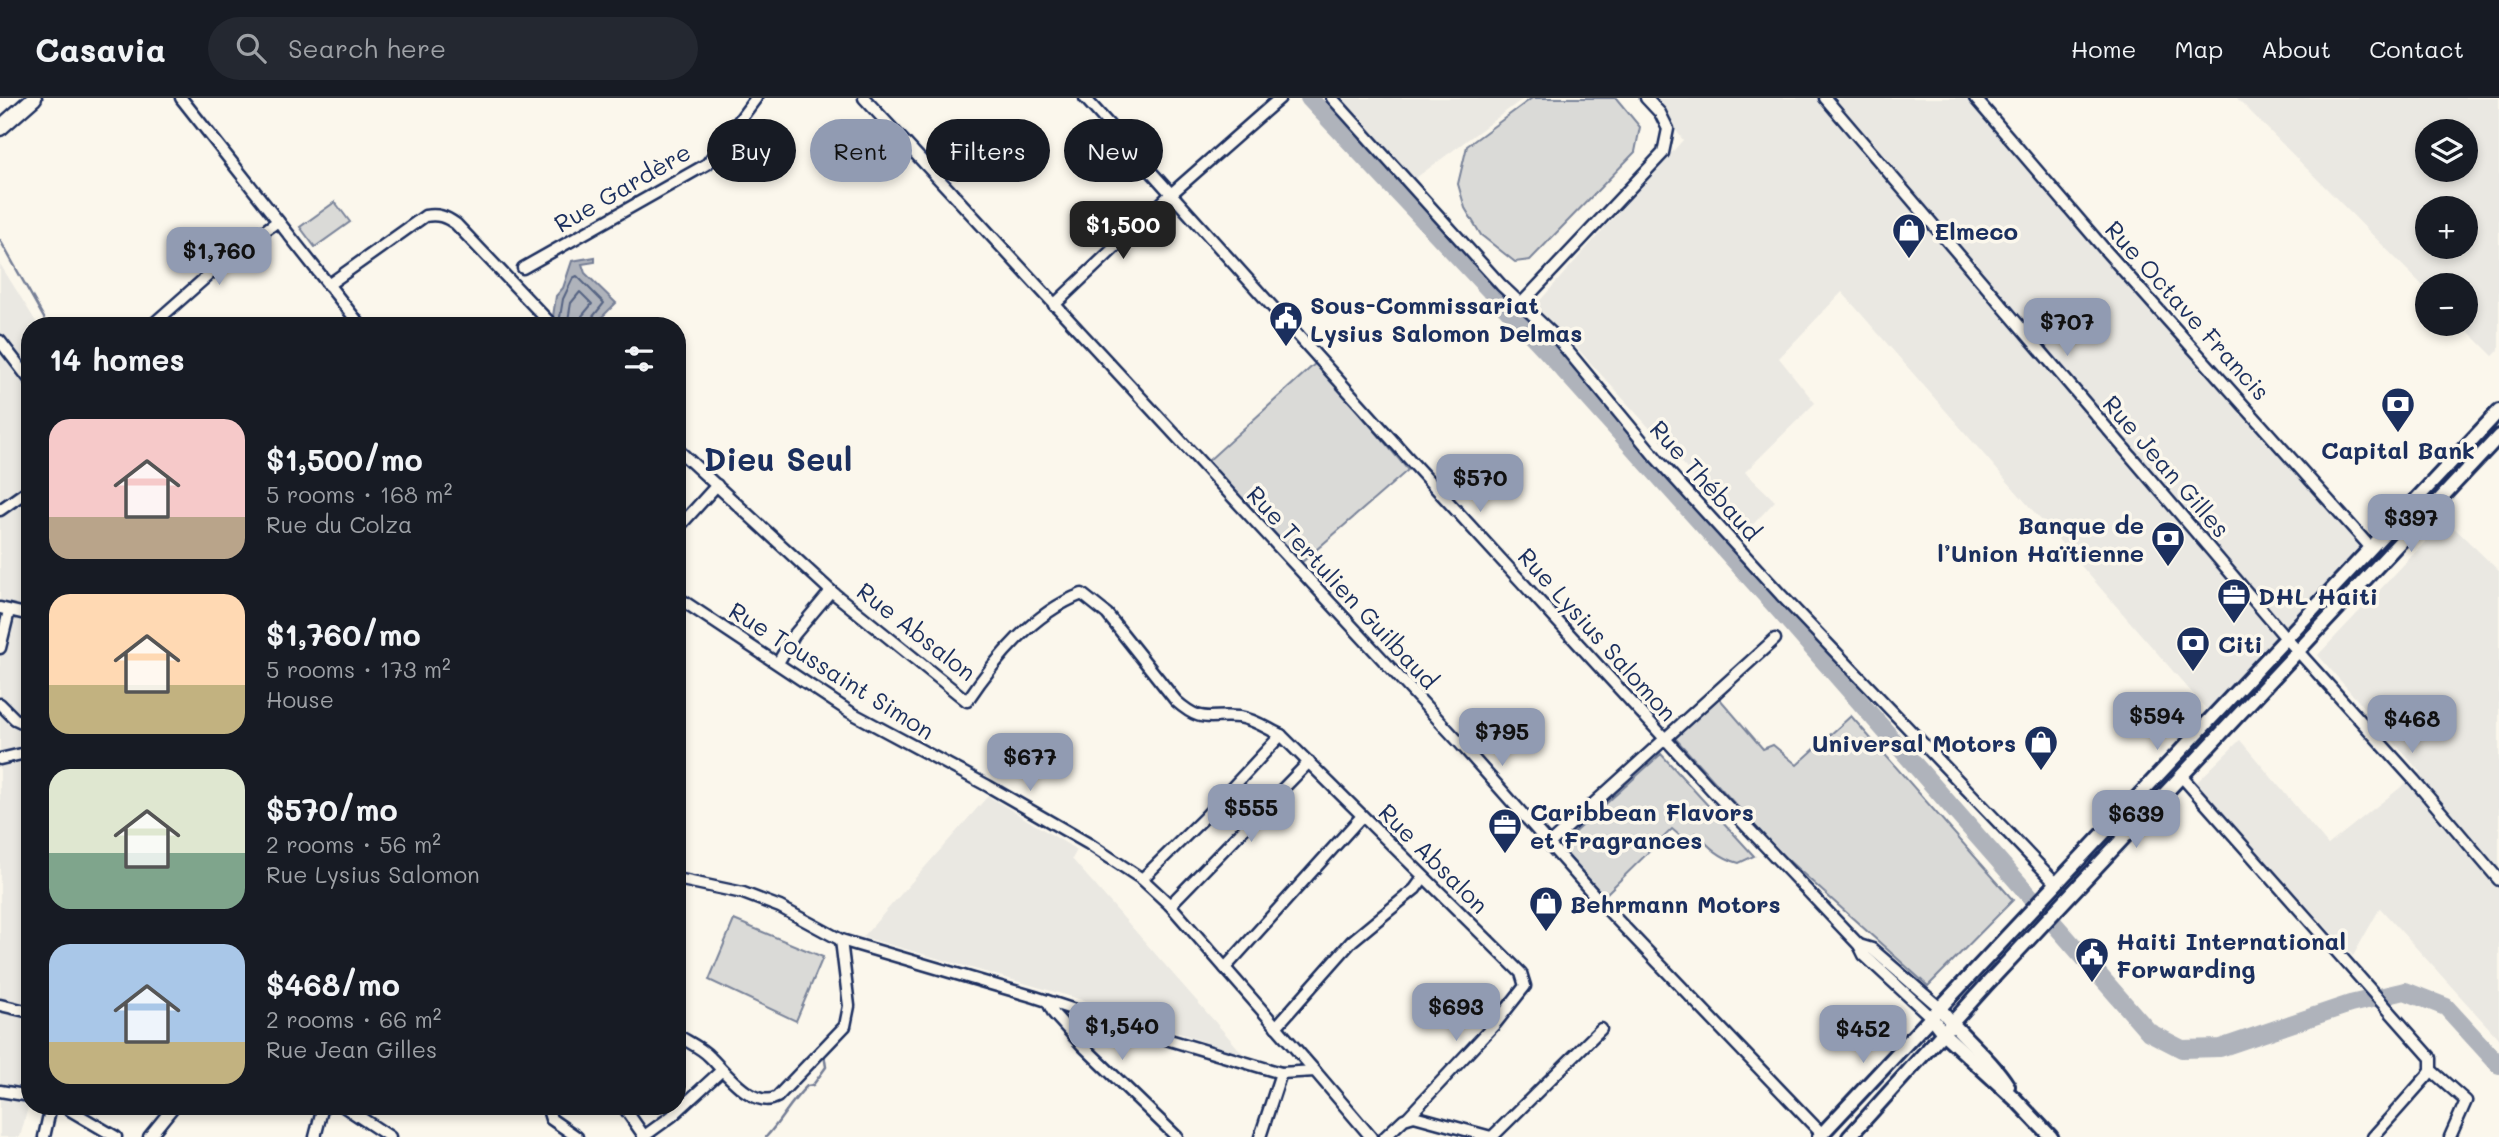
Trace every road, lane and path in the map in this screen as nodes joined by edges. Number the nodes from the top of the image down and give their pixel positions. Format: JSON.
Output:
{"nodes":[{"id":1,"x":34,"y":98,"type":"edge"},
{"id":2,"x":181,"y":98,"type":"edge"},
{"id":3,"x":756,"y":98,"type":"edge"},
{"id":4,"x":864,"y":98,"type":"edge"},
{"id":5,"x":1085,"y":98,"type":"edge"},
{"id":6,"x":1280,"y":98,"type":"edge"},
{"id":7,"x":1332,"y":98,"type":"edge"},
{"id":8,"x":1646,"y":98,"type":"edge"},
{"id":9,"x":1825,"y":98,"type":"edge"},
{"id":10,"x":1975,"y":98,"type":"edge"},
{"id":11,"x":0,"y":128,"type":"edge"},
{"id":12,"x":1171,"y":194,"type":"junction"},
{"id":13,"x":278,"y":220,"type":"junction"},
{"id":14,"x":523,"y":268,"type":"dead end"},
{"id":15,"x":328,"y":285,"type":"junction"},
{"id":16,"x":1520,"y":304,"type":"junction"},
{"id":17,"x":1054,"y":305,"type":"junction"},
{"id":18,"x":161,"y":317,"type":"edge"},
{"id":19,"x":354,"y":317,"type":"edge"},
{"id":20,"x":544,"y":317,"type":"edge"},
{"id":21,"x":0,"y":341,"type":"edge"},
{"id":22,"x":21,"y":368,"type":"edge"},
{"id":23,"x":2499,"y":411,"type":"edge"},
{"id":24,"x":2499,"y":436,"type":"edge"},
{"id":25,"x":686,"y":458,"type":"edge"},
{"id":26,"x":717,"y":485,"type":"junction"},
{"id":27,"x":21,"y":495,"type":"edge"},
{"id":28,"x":0,"y":510,"type":"edge"},
{"id":29,"x":686,"y":519,"type":"edge"},
{"id":30,"x":2371,"y":548,"type":"junction"},
{"id":31,"x":831,"y":591,"type":"junction"},
{"id":32,"x":686,"y":603,"type":"edge"},
{"id":33,"x":5,"y":609,"type":"edge"},
{"id":34,"x":2286,"y":638,"type":"junction"},
{"id":35,"x":1775,"y":639,"type":"dead end"},
{"id":36,"x":0,"y":648,"type":"edge"},
{"id":37,"x":2300,"y":651,"type":"junction"},
{"id":38,"x":778,"y":663,"type":"junction"},
{"id":39,"x":0,"y":704,"type":"edge"},
{"id":40,"x":21,"y":722,"type":"edge"},
{"id":41,"x":1281,"y":735,"type":"junction"},
{"id":42,"x":1665,"y":738,"type":"junction"},
{"id":43,"x":21,"y":754,"type":"edge"},
{"id":44,"x":0,"y":759,"type":"edge"},
{"id":45,"x":1309,"y":762,"type":"junction"},
{"id":46,"x":2182,"y":777,"type":"junction"},
{"id":47,"x":1362,"y":816,"type":"junction"},
{"id":48,"x":1549,"y":844,"type":"junction"},
{"id":49,"x":1423,"y":878,"type":"junction"},
{"id":50,"x":1142,"y":879,"type":"junction"},
{"id":51,"x":2499,"y":880,"type":"edge"},
{"id":52,"x":686,"y":881,"type":"edge"},
{"id":53,"x":2054,"y":886,"type":"junction"},
{"id":54,"x":1170,"y":905,"type":"junction"},
{"id":55,"x":841,"y":940,"type":"junction"},
{"id":56,"x":1225,"y":968,"type":"junction"},
{"id":57,"x":1047,"y":1001,"type":"junction"},
{"id":58,"x":0,"y":1005,"type":"edge"},
{"id":59,"x":21,"y":1010,"type":"edge"},
{"id":60,"x":1935,"y":1012,"type":"junction"},
{"id":61,"x":1276,"y":1027,"type":"junction"},
{"id":62,"x":1601,"y":1029,"type":"dead end"},
{"id":63,"x":1948,"y":1029,"type":"junction"},
{"id":64,"x":686,"y":1041,"type":"edge"},
{"id":65,"x":2431,"y":1070,"type":"junction"},
{"id":66,"x":721,"y":1071,"type":"junction"},
{"id":67,"x":1315,"y":1071,"type":"junction"},
{"id":68,"x":1281,"y":1073,"type":"junction"},
{"id":69,"x":0,"y":1091,"type":"edge"},
{"id":70,"x":21,"y":1094,"type":"edge"},
{"id":71,"x":686,"y":1103,"type":"edge"},
{"id":72,"x":49,"y":1115,"type":"edge"},
{"id":73,"x":79,"y":1115,"type":"edge"},
{"id":74,"x":167,"y":1115,"type":"edge"},
{"id":75,"x":321,"y":1115,"type":"edge"},
{"id":76,"x":357,"y":1115,"type":"edge"},
{"id":77,"x":550,"y":1115,"type":"edge"},
{"id":78,"x":629,"y":1115,"type":"edge"},
{"id":79,"x":673,"y":1115,"type":"edge"},
{"id":80,"x":1408,"y":1117,"type":"junction"},
{"id":81,"x":1820,"y":1136,"type":"edge"},
{"id":82,"x":44,"y":1137,"type":"edge"},
{"id":83,"x":116,"y":1137,"type":"edge"},
{"id":84,"x":149,"y":1137,"type":"edge"},
{"id":85,"x":315,"y":1137,"type":"edge"},
{"id":86,"x":390,"y":1137,"type":"edge"},
{"id":87,"x":577,"y":1137,"type":"edge"},
{"id":88,"x":644,"y":1137,"type":"edge"},
{"id":89,"x":1177,"y":1137,"type":"edge"},
{"id":90,"x":1259,"y":1137,"type":"edge"},
{"id":91,"x":1371,"y":1137,"type":"edge"},
{"id":92,"x":1385,"y":1137,"type":"edge"},
{"id":93,"x":1492,"y":1137,"type":"edge"},
{"id":94,"x":1849,"y":1137,"type":"edge"},
{"id":95,"x":2051,"y":1137,"type":"edge"},
{"id":96,"x":2373,"y":1137,"type":"edge"},
{"id":97,"x":2451,"y":1137,"type":"edge"}],
"edges":[{"from":1,"to":11,"type":"main road"},
{"from":2,"to":13,"type":"street"},
{"from":3,"to":14,"type":"street","name":"Rue Gardère"},
{"from":4,"to":17,"type":"street","name":"Rue Tertulien Guilbaud"},
{"from":5,"to":12,"type":"street","name":"Rue Lysius Salomon"},
{"from":6,"to":12,"type":"street"},
{"from":7,"to":16,"type":"street","name":"Rue Thébaud"},
{"from":8,"to":16,"type":"street"},
{"from":9,"to":34,"type":"street","name":"Rue Jean Gilles"},
{"from":10,"to":30,"type":"street","name":"Rue Octave Francis"},
{"from":12,"to":17,"type":"street"},
{"from":12,"to":42,"type":"street","name":"Rue Lysius Salomon"},
{"from":13,"to":15,"type":"street"},
{"from":13,"to":18,"type":"street"},
{"from":15,"to":19,"type":"street"},
{"from":15,"to":20,"type":"street"},
{"from":16,"to":53,"type":"street","name":"Rue Thébaud"},
{"from":17,"to":48,"type":"street","name":"Rue Tertulien Guilbaud"},
{"from":21,"to":22,"type":"street"},
{"from":23,"to":30,"type":"main road"},
{"from":24,"to":37,"type":"main road"},
{"from":25,"to":26,"type":"street","name":"Rue Absalon"},
{"from":26,"to":29,"type":"street"},
{"from":26,"to":31,"type":"street","name":"Rue Absalon"},
{"from":27,"to":28,"type":"street"},
{"from":30,"to":34,"type":"main road"},
{"from":31,"to":38,"type":"street"},
{"from":31,"to":41,"type":"street","name":"Rue Absalon"},
{"from":32,"to":38,"type":"street","name":"Rue Toussaint Simon"},
{"from":33,"to":36,"type":"street"},
{"from":34,"to":37,"type":"street","name":"Rue Jean Gilles"},
{"from":34,"to":53,"type":"main road"},
{"from":35,"to":42,"type":"street"},
{"from":37,"to":46,"type":"main road"},
{"from":37,"to":51,"type":"street"},
{"from":38,"to":50,"type":"street","name":"Rue Toussaint Simon"},
{"from":39,"to":40,"type":"street"},
{"from":41,"to":45,"type":"street","name":"Rue Absalon"},
{"from":41,"to":50,"type":"street"},
{"from":42,"to":48,"type":"street"},
{"from":42,"to":60,"type":"street","name":"Rue Lysius Salomon"},
{"from":43,"to":44,"type":"street"},
{"from":45,"to":47,"type":"street","name":"Rue Absalon"},
{"from":45,"to":54,"type":"street"},
{"from":46,"to":63,"type":"main road"},
{"from":46,"to":65,"type":"street"},
{"from":47,"to":49,"type":"street","name":"Rue Absalon"},
{"from":47,"to":56,"type":"street"},
{"from":48,"to":81,"type":"street","name":"Rue Tertulien Guilbaud"},
{"from":49,"to":61,"type":"street"},
{"from":49,"to":80,"type":"street","name":"Rue Absalon"},
{"from":50,"to":54,"type":"street","name":"Rue Toussaint Simon"},
{"from":52,"to":55,"type":"street"},
{"from":53,"to":60,"type":"main road"},
{"from":54,"to":56,"type":"street","name":"Rue Toussaint Simon"},
{"from":55,"to":57,"type":"street"},
{"from":55,"to":66,"type":"street"},
{"from":56,"to":61,"type":"street","name":"Rue Toussaint Simon"},
{"from":57,"to":68,"type":"street"},
{"from":57,"to":89,"type":"street"},
{"from":58,"to":59,"type":"street"},
{"from":60,"to":63,"type":"main road"},
{"from":60,"to":81,"type":"main road"},
{"from":61,"to":67,"type":"street","name":"Rue Toussaint Simon"},
{"from":62,"to":93,"type":"street"},
{"from":63,"to":94,"type":"main road"},
{"from":63,"to":95,"type":"main road"},
{"from":64,"to":66,"type":"street"},
{"from":65,"to":96,"type":"street"},
{"from":65,"to":97,"type":"street"},
{"from":66,"to":71,"type":"street"},
{"from":67,"to":68,"type":"street"},
{"from":67,"to":91,"type":"street","name":"Rue Toussaint Simon"},
{"from":68,"to":90,"type":"street"},
{"from":69,"to":70,"type":"street"},
{"from":72,"to":82,"type":"street"},
{"from":73,"to":83,"type":"street"},
{"from":74,"to":84,"type":"street"},
{"from":75,"to":85,"type":"street"},
{"from":76,"to":86,"type":"street"},
{"from":77,"to":87,"type":"street"},
{"from":78,"to":88,"type":"street"},
{"from":79,"to":88,"type":"street"},
{"from":80,"to":92,"type":"street"},
{"from":80,"to":93,"type":"street"}]}
